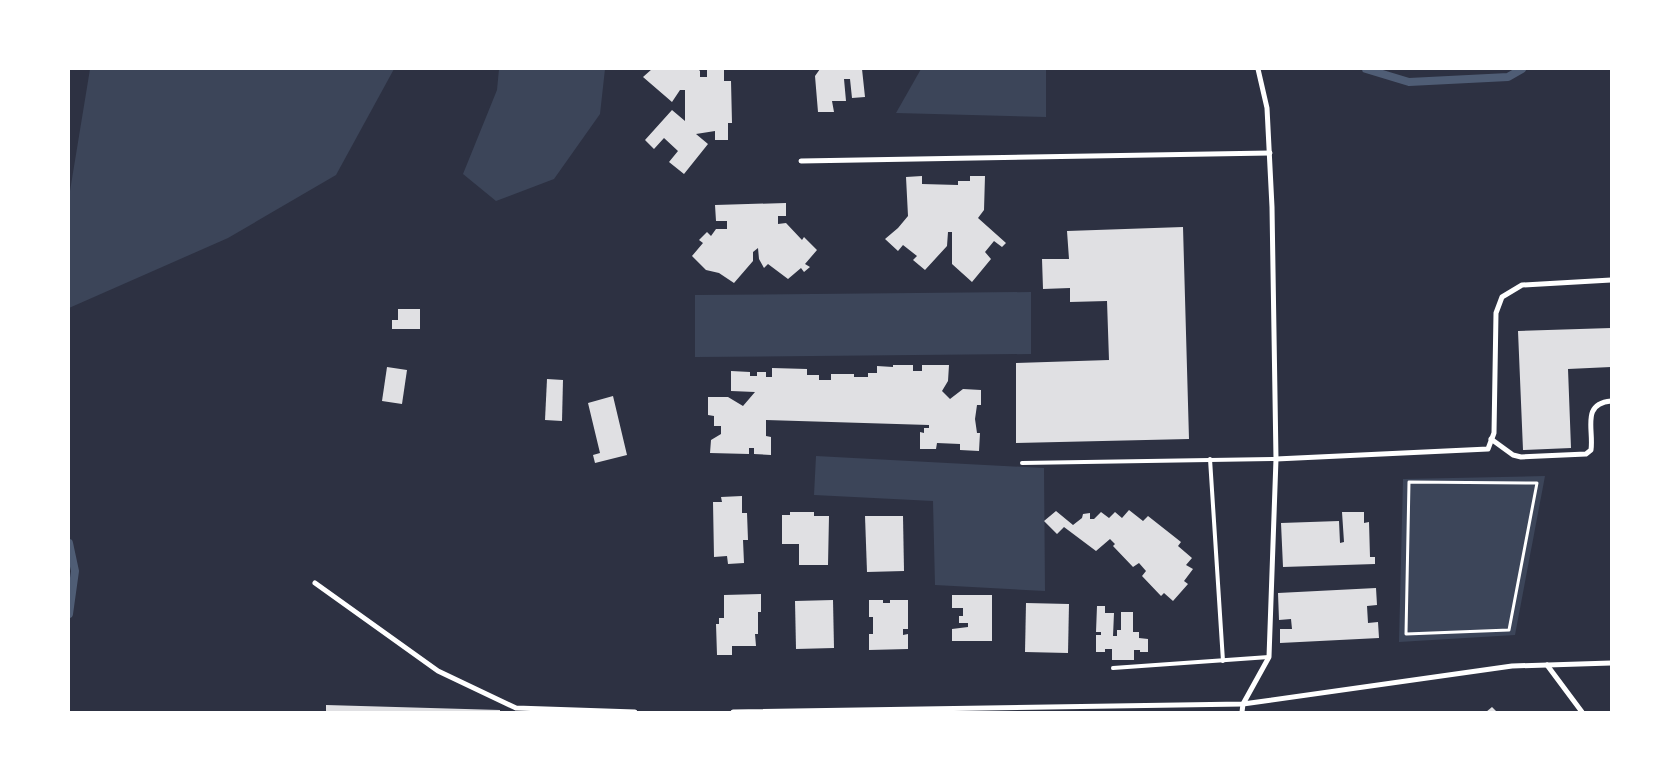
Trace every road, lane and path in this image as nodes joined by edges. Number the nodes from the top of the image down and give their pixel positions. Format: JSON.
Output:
{"nodes":[{"id":1,"x":1258,"y":69,"type":"edge"},
{"id":2,"x":1270,"y":153,"type":"junction"},
{"id":3,"x":801,"y":162,"type":"dead end"},
{"id":4,"x":1611,"y":280,"type":"edge"},
{"id":5,"x":1611,"y":401,"type":"edge"},
{"id":6,"x":1491,"y":439,"type":"junction"},
{"id":7,"x":1276,"y":459,"type":"junction"},
{"id":8,"x":1210,"y":460,"type":"junction"},
{"id":9,"x":1022,"y":463,"type":"dead end"},
{"id":10,"x":1409,"y":482,"type":"joint"},
{"id":11,"x":315,"y":583,"type":"dead end"},
{"id":12,"x":1269,"y":657,"type":"junction"},
{"id":13,"x":1222,"y":661,"type":"junction"},
{"id":14,"x":1611,"y":663,"type":"edge"},
{"id":15,"x":1547,"y":665,"type":"junction"},
{"id":16,"x":1113,"y":668,"type":"dead end"},
{"id":17,"x":1243,"y":704,"type":"junction"},
{"id":18,"x":516,"y":710,"type":"edge"},
{"id":19,"x":966,"y":710,"type":"edge"},
{"id":20,"x":635,"y":712,"type":"edge"},
{"id":21,"x":733,"y":712,"type":"edge"},
{"id":22,"x":1242,"y":712,"type":"edge"},
{"id":23,"x":1582,"y":712,"type":"edge"}],
"edges":[{"from":1,"to":2,"type":"street"},
{"from":2,"to":3,"type":"street"},
{"from":2,"to":7,"type":"street"},
{"from":4,"to":6,"type":"street"},
{"from":5,"to":6,"type":"street"},
{"from":6,"to":7,"type":"street"},
{"from":7,"to":8,"type":"lane"},
{"from":7,"to":12,"type":"street"},
{"from":8,"to":9,"type":"lane"},
{"from":8,"to":13,"type":"lane"},
{"from":10,"to":10,"type":"path"},
{"from":11,"to":18,"type":"street"},
{"from":12,"to":13,"type":"lane"},
{"from":12,"to":17,"type":"street"},
{"from":13,"to":16,"type":"lane"},
{"from":14,"to":15,"type":"street"},
{"from":15,"to":17,"type":"street"},
{"from":15,"to":23,"type":"street"},
{"from":17,"to":19,"type":"street"},
{"from":17,"to":22,"type":"street"},
{"from":18,"to":20,"type":"street"},
{"from":19,"to":21,"type":"street"}]}
